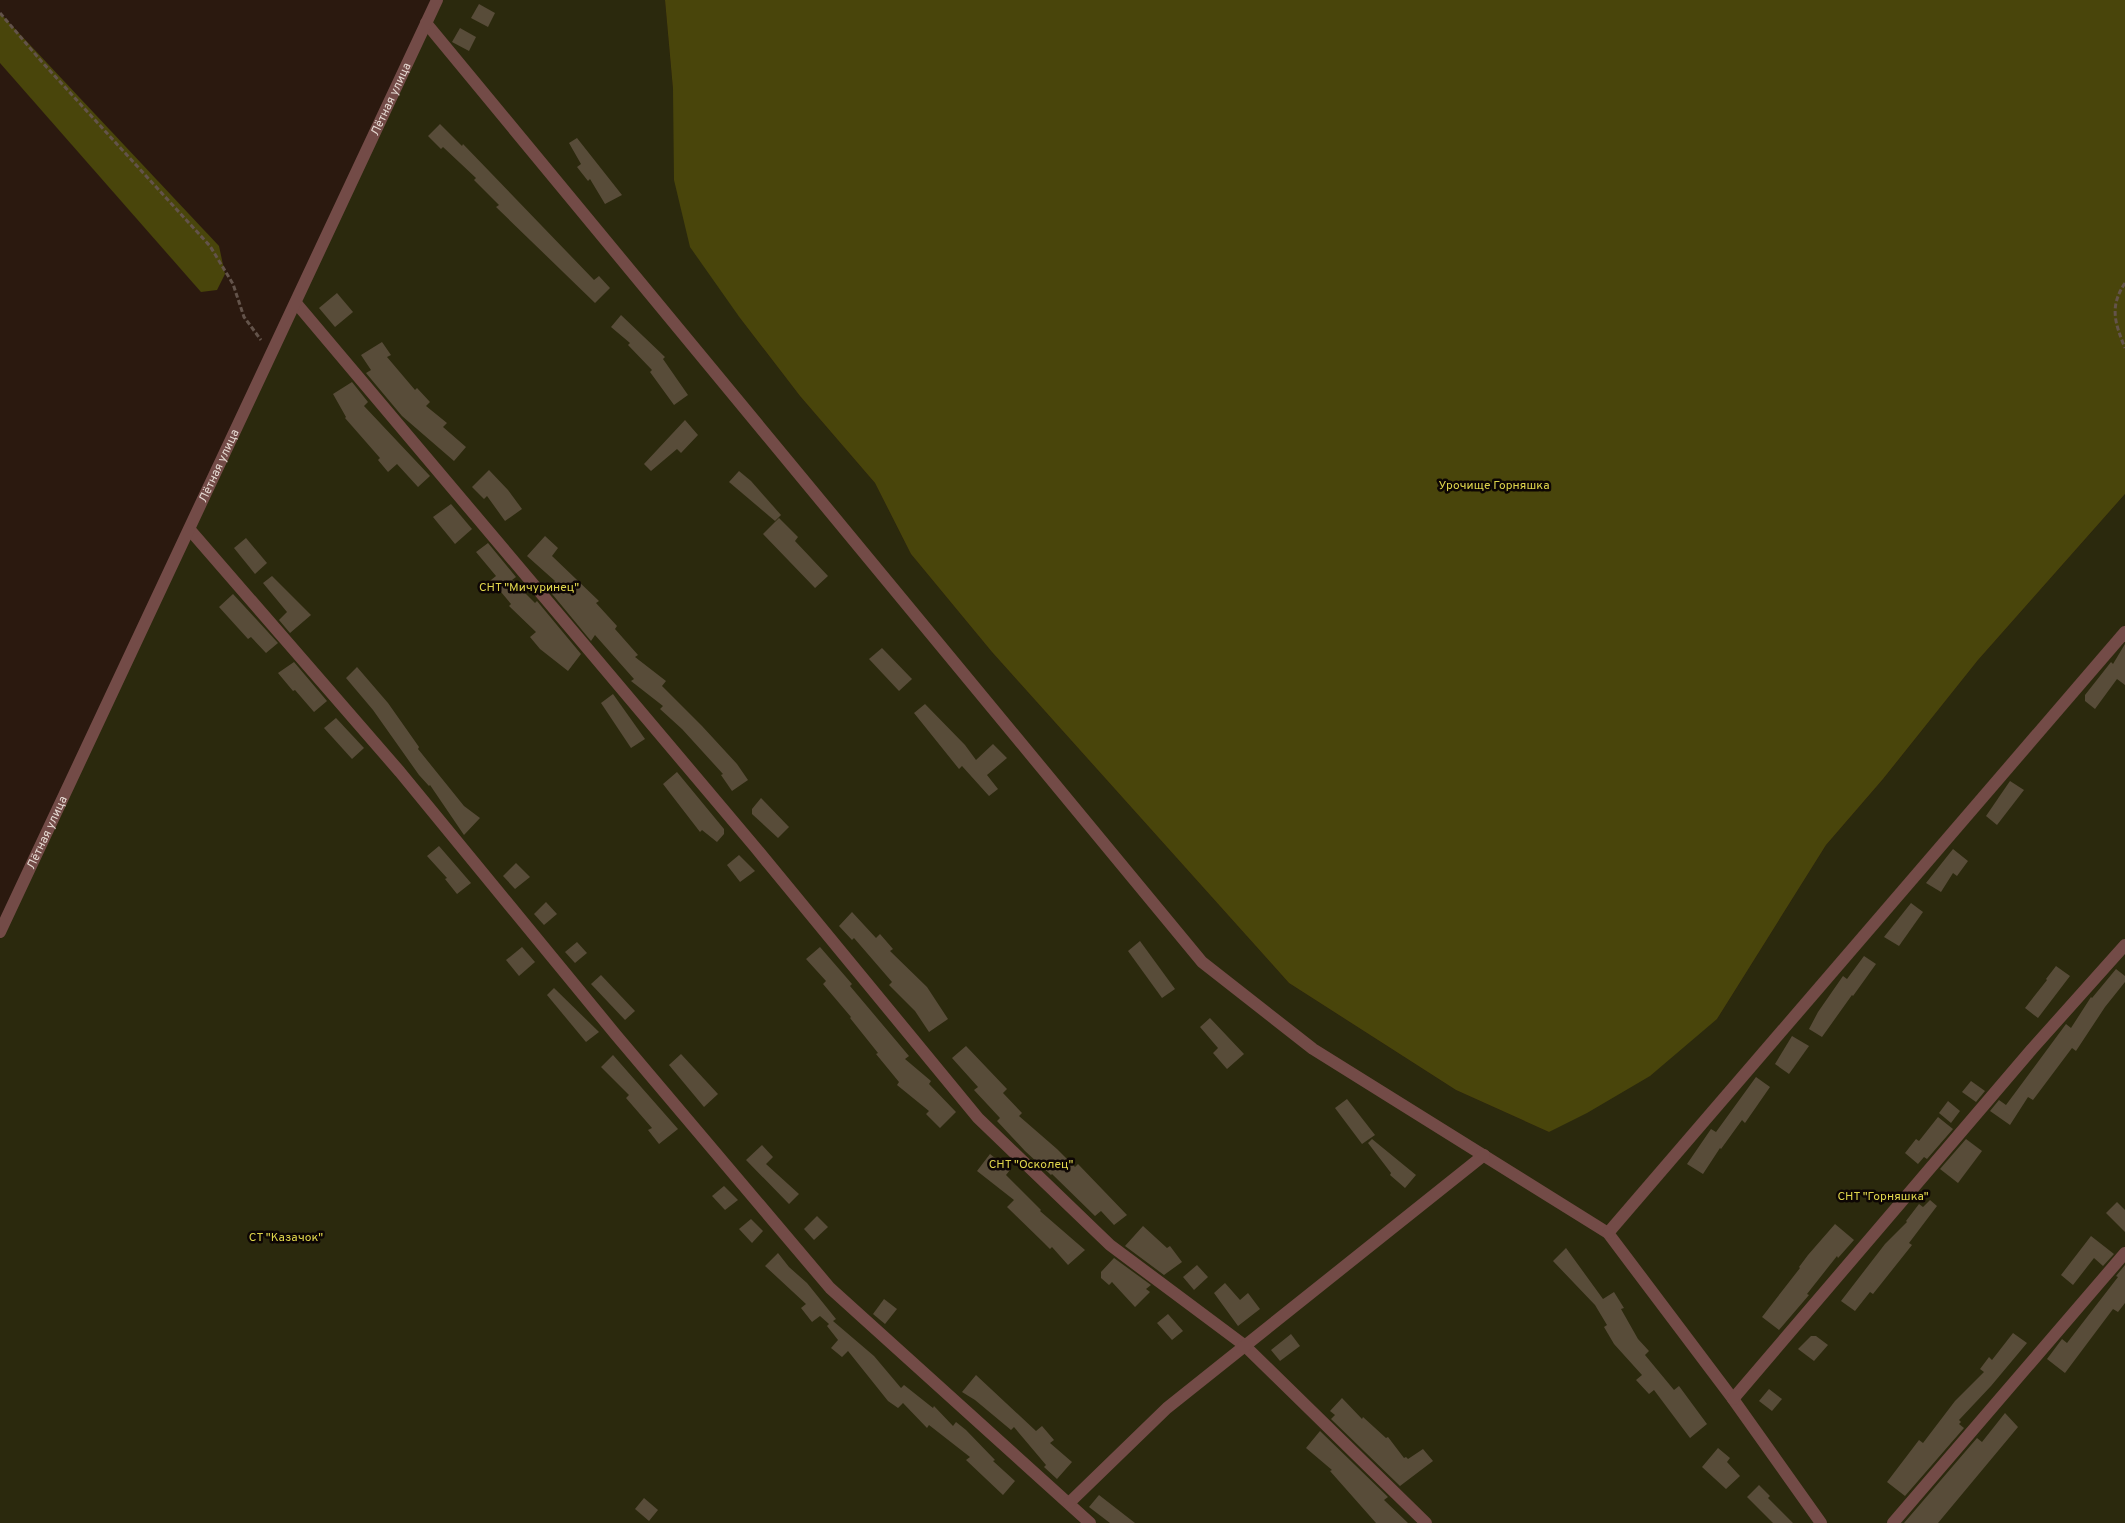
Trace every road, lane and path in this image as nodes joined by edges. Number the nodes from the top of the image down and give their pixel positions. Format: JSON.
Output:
{"nodes":[{"id":1,"x":437,"y":0,"type":"edge"},
{"id":2,"x":0,"y":13,"type":"edge"},
{"id":3,"x":426,"y":23,"type":"junction"},
{"id":4,"x":2125,"y":283,"type":"edge"},
{"id":5,"x":296,"y":303,"type":"junction"},
{"id":6,"x":2125,"y":348,"type":"edge"},
{"id":7,"x":271,"y":355,"type":"junction"},
{"id":8,"x":190,"y":530,"type":"junction"},
{"id":9,"x":2125,"y":632,"type":"edge"},
{"id":10,"x":0,"y":932,"type":"edge"},
{"id":11,"x":2125,"y":944,"type":"edge"},
{"id":12,"x":1484,"y":1155,"type":"junction"},
{"id":13,"x":1608,"y":1234,"type":"junction"},
{"id":14,"x":2125,"y":1253,"type":"edge"},
{"id":15,"x":1244,"y":1346,"type":"junction"},
{"id":16,"x":1733,"y":1400,"type":"junction"},
{"id":17,"x":1069,"y":1503,"type":"junction"},
{"id":18,"x":1090,"y":1523,"type":"edge"},
{"id":19,"x":1426,"y":1523,"type":"edge"},
{"id":20,"x":1821,"y":1523,"type":"edge"},
{"id":21,"x":1893,"y":1523,"type":"edge"}],
"edges":[{"from":1,"to":3,"type":"street","name":"Лётная улица"},
{"from":2,"to":7,"type":"path"},
{"from":3,"to":5,"type":"street","name":"Лётная улица"},
{"from":3,"to":12,"type":"street"},
{"from":4,"to":6,"type":"path"},
{"from":5,"to":7,"type":"street","name":"Лётная улица"},
{"from":5,"to":15,"type":"street"},
{"from":7,"to":8,"type":"street","name":"Лётная улица"},
{"from":8,"to":10,"type":"street","name":"Лётная улица"},
{"from":8,"to":17,"type":"street"},
{"from":9,"to":13,"type":"street"},
{"from":11,"to":16,"type":"street"},
{"from":12,"to":13,"type":"street"},
{"from":12,"to":15,"type":"street"},
{"from":13,"to":16,"type":"street"},
{"from":14,"to":21,"type":"street"},
{"from":15,"to":17,"type":"street"},
{"from":15,"to":19,"type":"street"},
{"from":16,"to":20,"type":"street"},
{"from":17,"to":18,"type":"street"}]}
